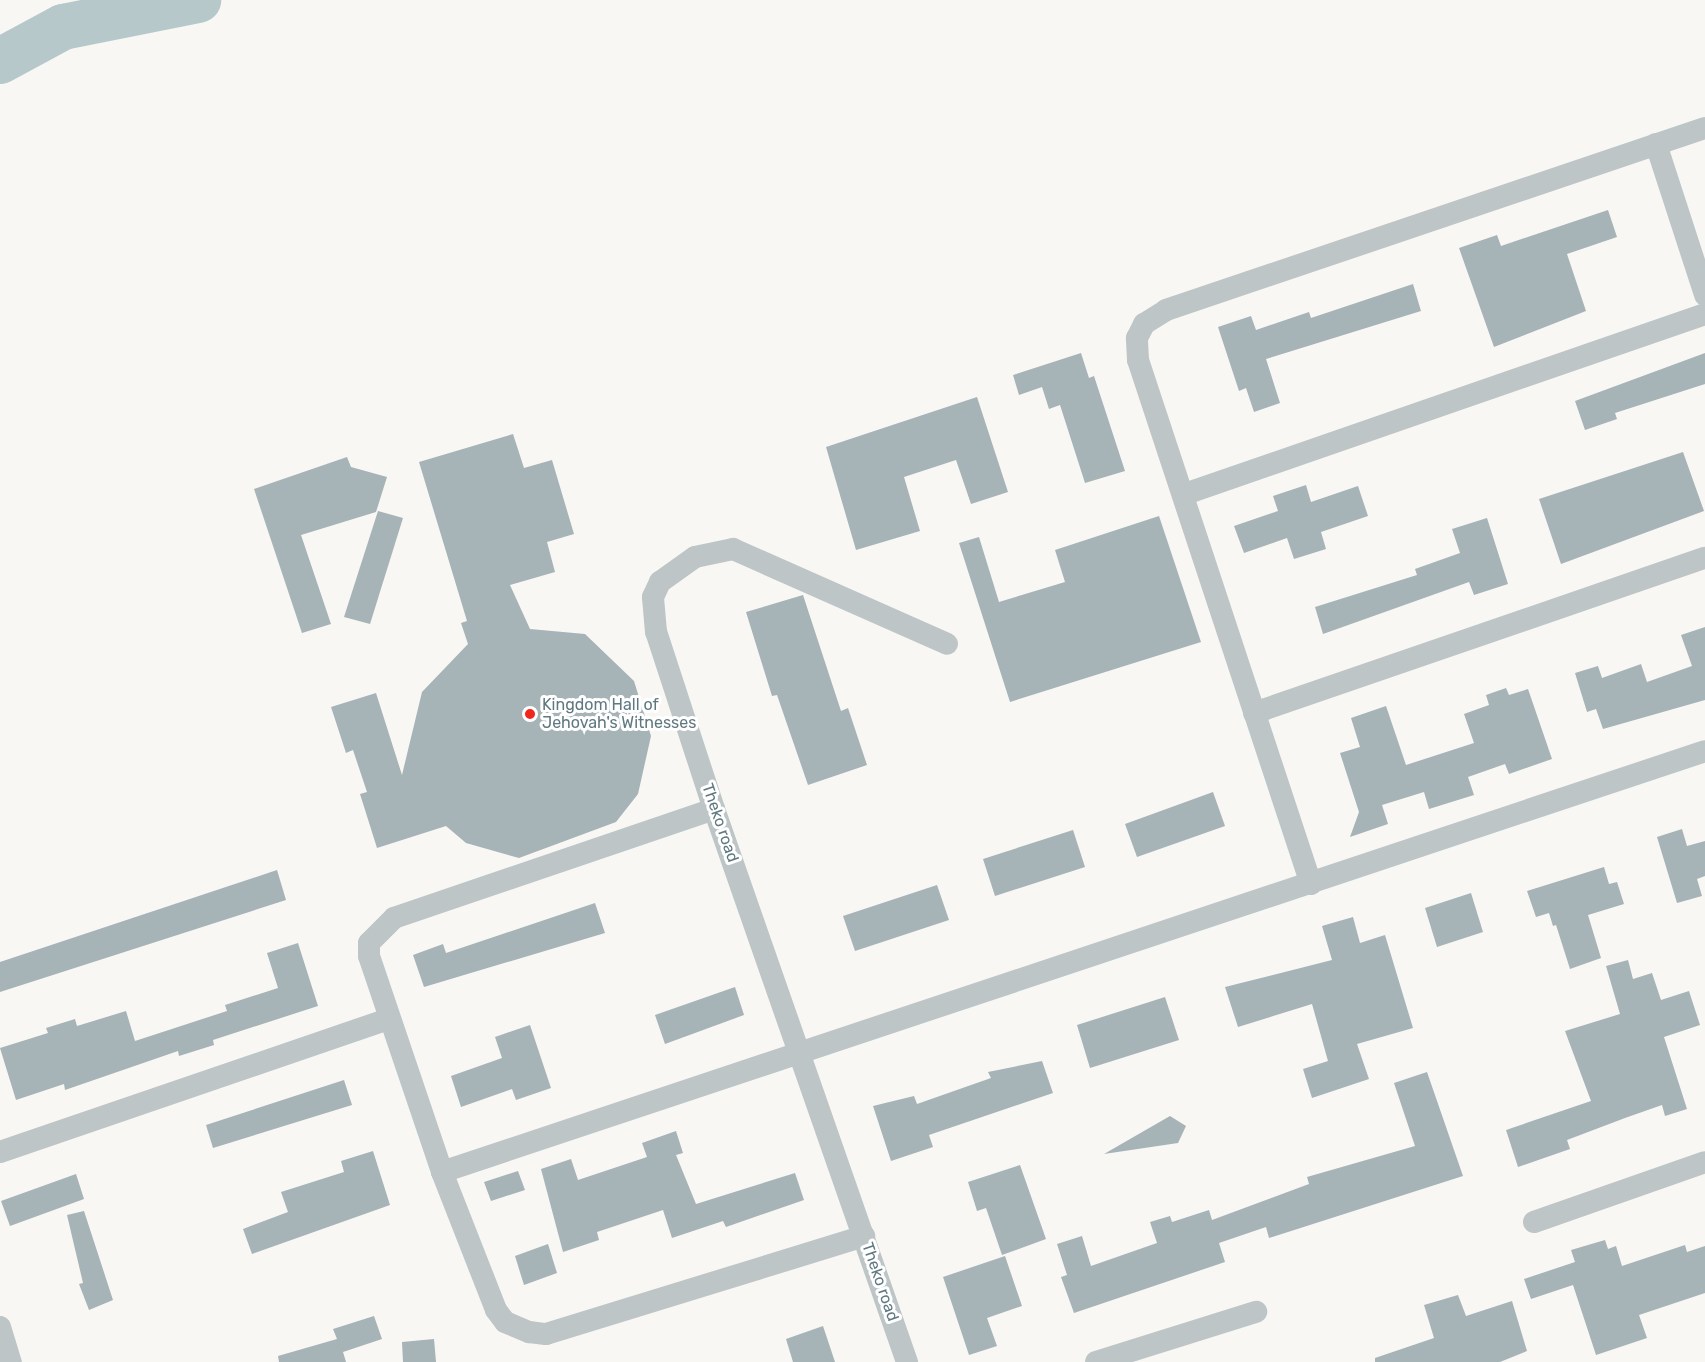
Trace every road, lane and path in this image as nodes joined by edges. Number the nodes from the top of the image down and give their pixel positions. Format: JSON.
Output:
{"nodes":[{"id":1,"x":1705,"y":128,"type":"edge"},
{"id":2,"x":1656,"y":144,"type":"junction"},
{"id":3,"x":1705,"y":295,"type":"edge"},
{"id":4,"x":1705,"y":314,"type":"edge"},
{"id":5,"x":1185,"y":494,"type":"junction"},
{"id":6,"x":1705,"y":558,"type":"edge"},
{"id":7,"x":947,"y":644,"type":"dead end"},
{"id":8,"x":1254,"y":713,"type":"junction"},
{"id":9,"x":1705,"y":751,"type":"edge"},
{"id":10,"x":714,"y":808,"type":"junction"},
{"id":11,"x":1311,"y":884,"type":"junction"},
{"id":12,"x":389,"y":1019,"type":"junction"},
{"id":13,"x":802,"y":1052,"type":"junction"},
{"id":14,"x":0,"y":1152,"type":"edge"},
{"id":15,"x":1705,"y":1162,"type":"edge"},
{"id":16,"x":442,"y":1172,"type":"junction"},
{"id":17,"x":1534,"y":1222,"type":"dead end"},
{"id":18,"x":864,"y":1236,"type":"junction"},
{"id":19,"x":1256,"y":1312,"type":"dead end"},
{"id":20,"x":0,"y":1327,"type":"edge"},
{"id":21,"x":11,"y":1362,"type":"edge"},
{"id":22,"x":907,"y":1362,"type":"edge"},
{"id":23,"x":1096,"y":1362,"type":"edge"}],
"edges":[{"from":1,"to":2,"type":"street"},
{"from":2,"to":3,"type":"street"},
{"from":2,"to":5,"type":"street"},
{"from":4,"to":5,"type":"street"},
{"from":5,"to":8,"type":"street"},
{"from":6,"to":8,"type":"street"},
{"from":7,"to":10,"type":"street","name":"Theko road"},
{"from":8,"to":11,"type":"street"},
{"from":9,"to":11,"type":"street"},
{"from":10,"to":12,"type":"street"},
{"from":10,"to":13,"type":"street","name":"Theko road"},
{"from":11,"to":13,"type":"street"},
{"from":12,"to":14,"type":"street"},
{"from":12,"to":16,"type":"street"},
{"from":13,"to":16,"type":"street"},
{"from":13,"to":18,"type":"street","name":"Theko road"},
{"from":15,"to":17,"type":"street"},
{"from":16,"to":18,"type":"street"},
{"from":18,"to":22,"type":"street","name":"Theko road"},
{"from":19,"to":23,"type":"street"},
{"from":20,"to":21,"type":"street"}]}
